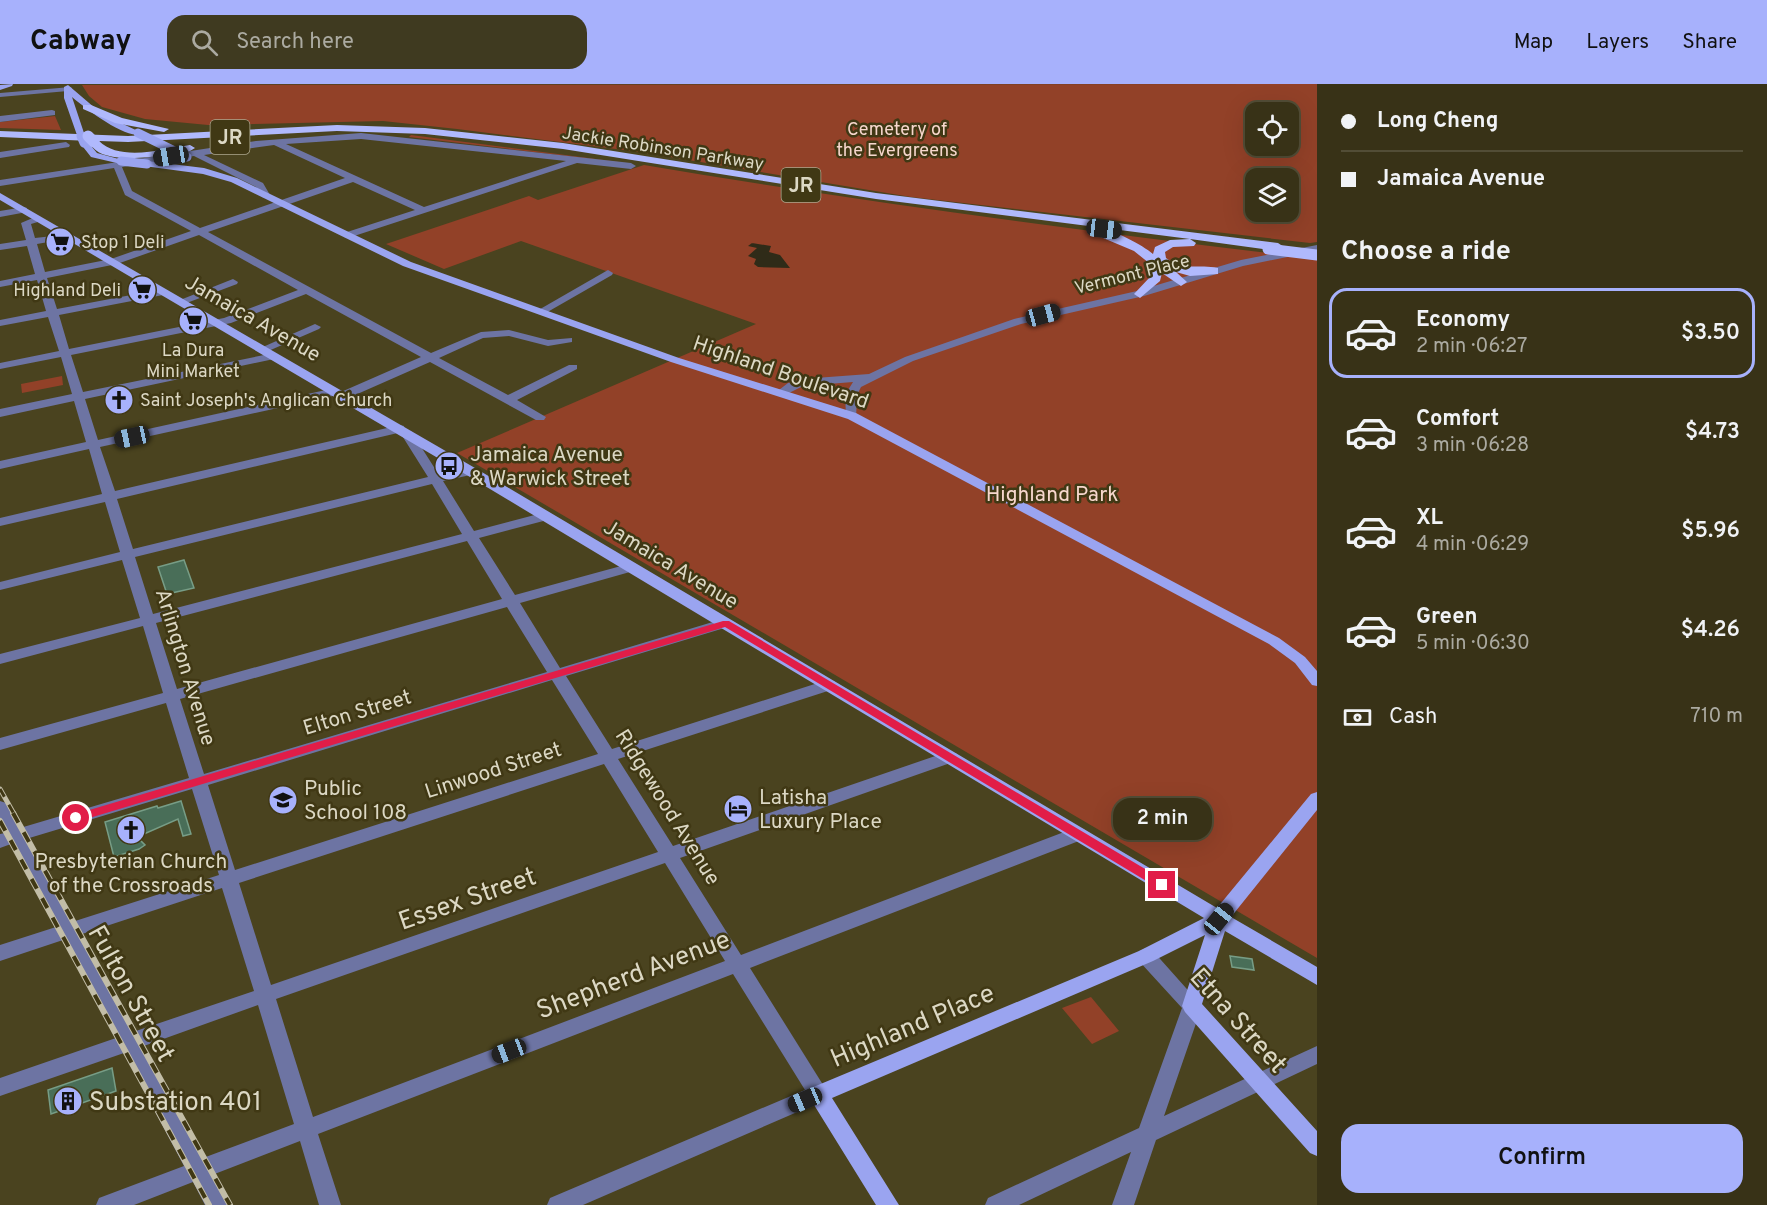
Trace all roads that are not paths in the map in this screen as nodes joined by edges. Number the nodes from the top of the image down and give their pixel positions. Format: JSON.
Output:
{"nodes":[{"id":1,"x":9,"y":84,"type":"edge"},
{"id":2,"x":68,"y":86,"type":"edge"},
{"id":3,"x":0,"y":88,"type":"edge"},
{"id":4,"x":0,"y":95,"type":"edge"},
{"id":5,"x":87,"y":107,"type":"junction"},
{"id":6,"x":51,"y":113,"type":"dead end"},
{"id":7,"x":0,"y":119,"type":"edge"},
{"id":8,"x":110,"y":121,"type":"junction"},
{"id":9,"x":83,"y":129,"type":"junction"},
{"id":10,"x":334,"y":129,"type":"junction"},
{"id":11,"x":0,"y":136,"type":"edge"},
{"id":12,"x":275,"y":142,"type":"junction"},
{"id":13,"x":66,"y":145,"type":"dead end"},
{"id":14,"x":91,"y":145,"type":"junction"},
{"id":15,"x":0,"y":155,"type":"edge"},
{"id":16,"x":190,"y":156,"type":"junction"},
{"id":17,"x":576,"y":160,"type":"junction"},
{"id":18,"x":147,"y":162,"type":"junction"},
{"id":19,"x":119,"y":163,"type":"junction"},
{"id":20,"x":163,"y":166,"type":"junction"},
{"id":21,"x":631,"y":166,"type":"dead end"},
{"id":22,"x":354,"y":178,"type":"junction"},
{"id":23,"x":234,"y":180,"type":"junction"},
{"id":24,"x":0,"y":183,"type":"edge"},
{"id":25,"x":265,"y":195,"type":"junction"},
{"id":26,"x":0,"y":196,"type":"edge"},
{"id":27,"x":282,"y":204,"type":"junction"},
{"id":28,"x":24,"y":210,"type":"junction"},
{"id":29,"x":423,"y":210,"type":"junction"},
{"id":30,"x":0,"y":214,"type":"edge"},
{"id":31,"x":38,"y":219,"type":"junction"},
{"id":32,"x":1060,"y":223,"type":"junction"},
{"id":33,"x":200,"y":232,"type":"junction"},
{"id":34,"x":348,"y":235,"type":"junction"},
{"id":35,"x":67,"y":236,"type":"junction"},
{"id":36,"x":31,"y":242,"type":"junction"},
{"id":37,"x":1237,"y":245,"type":"junction"},
{"id":38,"x":0,"y":247,"type":"edge"},
{"id":39,"x":1273,"y":248,"type":"junction"},
{"id":40,"x":1317,"y":252,"type":"edge"},
{"id":41,"x":113,"y":262,"type":"junction"},
{"id":42,"x":1162,"y":264,"type":"junction"},
{"id":43,"x":1214,"y":271,"type":"junction"},
{"id":44,"x":608,"y":273,"type":"dead end"},
{"id":45,"x":41,"y":276,"type":"junction"},
{"id":46,"x":1184,"y":281,"type":"junction"},
{"id":47,"x":233,"y":282,"type":"dead end"},
{"id":48,"x":0,"y":284,"type":"edge"},
{"id":49,"x":306,"y":290,"type":"junction"},
{"id":50,"x":163,"y":292,"type":"junction"},
{"id":51,"x":1140,"y":294,"type":"junction"},
{"id":52,"x":180,"y":302,"type":"junction"},
{"id":53,"x":540,"y":312,"type":"junction"},
{"id":54,"x":52,"y":313,"type":"junction"},
{"id":55,"x":0,"y":323,"type":"edge"},
{"id":56,"x":216,"y":323,"type":"junction"},
{"id":57,"x":315,"y":327,"type":"dead end"},
{"id":58,"x":568,"y":340,"type":"dead end"},
{"id":59,"x":65,"y":353,"type":"junction"},
{"id":60,"x":268,"y":353,"type":"junction"},
{"id":61,"x":429,"y":357,"type":"junction"},
{"id":62,"x":0,"y":366,"type":"edge"},
{"id":63,"x":573,"y":367,"type":"dead end"},
{"id":64,"x":867,"y":377,"type":"junction"},
{"id":65,"x":781,"y":393,"type":"junction"},
{"id":66,"x":338,"y":394,"type":"junction"},
{"id":67,"x":79,"y":397,"type":"junction"},
{"id":68,"x":509,"y":399,"type":"junction"},
{"id":69,"x":0,"y":413,"type":"edge"},
{"id":70,"x":852,"y":416,"type":"junction"},
{"id":71,"x":540,"y":417,"type":"dead end"},
{"id":72,"x":404,"y":431,"type":"junction"},
{"id":73,"x":94,"y":445,"type":"junction"},
{"id":74,"x":0,"y":465,"type":"edge"},
{"id":75,"x":470,"y":471,"type":"junction"},
{"id":76,"x":434,"y":479,"type":"junction"},
{"id":77,"x":110,"y":497,"type":"junction"},
{"id":78,"x":546,"y":516,"type":"junction"},
{"id":79,"x":0,"y":522,"type":"edge"},
{"id":80,"x":470,"y":536,"type":"junction"},
{"id":81,"x":128,"y":554,"type":"junction"},
{"id":82,"x":632,"y":567,"type":"junction"},
{"id":83,"x":0,"y":586,"type":"edge"},
{"id":84,"x":511,"y":601,"type":"junction"},
{"id":85,"x":149,"y":620,"type":"junction"},
{"id":86,"x":726,"y":623,"type":"junction"},
{"id":87,"x":0,"y":659,"type":"edge"},
{"id":88,"x":557,"y":674,"type":"junction"},
{"id":89,"x":1317,"y":681,"type":"edge"},
{"id":90,"x":829,"y":685,"type":"junction"},
{"id":91,"x":172,"y":695,"type":"junction"},
{"id":92,"x":0,"y":744,"type":"edge"},
{"id":93,"x":608,"y":756,"type":"junction"},
{"id":94,"x":950,"y":757,"type":"junction"},
{"id":95,"x":200,"y":781,"type":"junction"},
{"id":96,"x":1317,"y":798,"type":"edge"},
{"id":97,"x":0,"y":807,"type":"edge"},
{"id":98,"x":1078,"y":834,"type":"junction"},
{"id":99,"x":8,"y":838,"type":"edge"},
{"id":100,"x":669,"y":855,"type":"junction"},
{"id":101,"x":230,"y":879,"type":"junction"},
{"id":102,"x":1219,"y":919,"type":"junction"},
{"id":103,"x":68,"y":932,"type":"junction"},
{"id":104,"x":0,"y":953,"type":"edge"},
{"id":105,"x":1146,"y":956,"type":"junction"},
{"id":106,"x":737,"y":964,"type":"junction"},
{"id":107,"x":1317,"y":977,"type":"edge"},
{"id":108,"x":266,"y":994,"type":"junction"},
{"id":109,"x":1192,"y":1006,"type":"junction"},
{"id":110,"x":129,"y":1043,"type":"junction"},
{"id":111,"x":1317,"y":1055,"type":"edge"},
{"id":112,"x":1258,"y":1082,"type":"junction"},
{"id":113,"x":0,"y":1088,"type":"edge"},
{"id":114,"x":818,"y":1094,"type":"junction"},
{"id":115,"x":307,"y":1128,"type":"junction"},
{"id":116,"x":1147,"y":1134,"type":"junction"},
{"id":117,"x":1317,"y":1146,"type":"edge"},
{"id":118,"x":198,"y":1170,"type":"junction"},
{"id":119,"x":107,"y":1205,"type":"edge"},
{"id":120,"x":217,"y":1205,"type":"edge"},
{"id":121,"x":330,"y":1205,"type":"edge"},
{"id":122,"x":558,"y":1205,"type":"edge"},
{"id":123,"x":888,"y":1205,"type":"edge"},
{"id":124,"x":996,"y":1205,"type":"edge"},
{"id":125,"x":1123,"y":1205,"type":"edge"}],
"edges":[{"from":1,"to":3,"type":"main road"},
{"from":2,"to":4,"type":"street"},
{"from":2,"to":5,"type":"main road","name":"Highland Boulevard"},
{"from":2,"to":9,"type":"main road"},
{"from":5,"to":8,"type":"main road","name":"Highland Boulevard"},
{"from":5,"to":10,"type":"highway"},
{"from":6,"to":7,"type":"street"},
{"from":8,"to":9,"type":"highway"},
{"from":8,"to":16,"type":"main road","name":"Highland Boulevard","bridge":true},
{"from":9,"to":14,"type":"highway","bridge":true},
{"from":10,"to":11,"type":"highway","name":"Jackie Robinson Parkway","number":"JR"},
{"from":10,"to":14,"type":"highway"},
{"from":10,"to":32,"type":"highway","name":"Jackie Robinson Parkway","number":"JR"},
{"from":10,"to":39,"type":"highway","name":"Jackie Robinson Parkway","number":"JR"},
{"from":12,"to":16,"type":"street","name":"Jackie Robinson Parkway"},
{"from":12,"to":17,"type":"street","name":"Jackie Robinson Parkway"},
{"from":12,"to":22,"type":"street"},
{"from":13,"to":15,"type":"street"},
{"from":14,"to":19,"type":"main road","name":"Highland Boulevard"},
{"from":16,"to":18,"type":"street","name":"Jackie Robinson Parkway"},
{"from":16,"to":20,"type":"main road"},
{"from":16,"to":23,"type":"main road","name":"Highland Boulevard"},
{"from":16,"to":25,"type":"street","name":"Highland Boulevard"},
{"from":17,"to":21,"type":"street","name":"Jackie Robinson Parkway"},
{"from":17,"to":29,"type":"street"},
{"from":18,"to":19,"type":"main road","name":"Highland Boulevard","bridge":true},
{"from":18,"to":20,"type":"main road","name":"Highland Boulevard"},
{"from":19,"to":24,"type":"street"},
{"from":19,"to":33,"type":"street"},
{"from":20,"to":23,"type":"main road","name":"Highland Boulevard"},
{"from":22,"to":27,"type":"street"},
{"from":22,"to":29,"type":"street"},
{"from":23,"to":25,"type":"main road","name":"Highland Boulevard"},
{"from":25,"to":27,"type":"main road","name":"Highland Boulevard"},
{"from":26,"to":28,"type":"main road","name":"Jamaica Avenue"},
{"from":27,"to":33,"type":"street"},
{"from":27,"to":34,"type":"main road","name":"Highland Boulevard"},
{"from":28,"to":30,"type":"street"},
{"from":28,"to":31,"type":"main road","name":"Jamaica Avenue"},
{"from":29,"to":34,"type":"street"},
{"from":31,"to":35,"type":"main road","name":"Jamaica Avenue"},
{"from":31,"to":36,"type":"street","name":"Arlington Avenue"},
{"from":32,"to":37,"type":"highway","name":"Jackie Robinson Parkway","number":"JR"},
{"from":32,"to":42,"type":"highway"},
{"from":33,"to":41,"type":"street"},
{"from":33,"to":49,"type":"street"},
{"from":34,"to":53,"type":"main road","name":"Highland Boulevard"},
{"from":35,"to":36,"type":"street"},
{"from":35,"to":41,"type":"main road","name":"Jamaica Avenue"},
{"from":36,"to":38,"type":"street"},
{"from":36,"to":45,"type":"street","name":"Arlington Avenue"},
{"from":37,"to":39,"type":"highway","name":"Jackie Robinson Parkway","number":"JR"},
{"from":37,"to":42,"type":"highway"},
{"from":39,"to":40,"type":"highway","name":"Jackie Robinson Parkway","number":"JR","bridge":true},
{"from":40,"to":43,"type":"street","name":"Vermont Place"},
{"from":41,"to":45,"type":"street"},
{"from":41,"to":50,"type":"main road","name":"Jamaica Avenue"},
{"from":42,"to":43,"type":"highway"},
{"from":42,"to":46,"type":"highway"},
{"from":42,"to":51,"type":"highway"},
{"from":43,"to":46,"type":"street","name":"Vermont Place"},
{"from":44,"to":53,"type":"street"},
{"from":45,"to":48,"type":"street"},
{"from":45,"to":54,"type":"street","name":"Arlington Avenue"},
{"from":46,"to":51,"type":"street","name":"Vermont Place"},
{"from":47,"to":52,"type":"street"},
{"from":49,"to":56,"type":"street"},
{"from":49,"to":61,"type":"street"},
{"from":50,"to":52,"type":"main road","name":"Jamaica Avenue"},
{"from":50,"to":54,"type":"street"},
{"from":51,"to":64,"type":"street","name":"Vermont Place"},
{"from":52,"to":56,"type":"main road","name":"Jamaica Avenue"},
{"from":53,"to":65,"type":"main road","name":"Highland Boulevard"},
{"from":54,"to":55,"type":"street"},
{"from":54,"to":59,"type":"street","name":"Arlington Avenue"},
{"from":56,"to":59,"type":"street"},
{"from":56,"to":60,"type":"main road","name":"Jamaica Avenue"},
{"from":57,"to":60,"type":"street"},
{"from":58,"to":61,"type":"street"},
{"from":59,"to":62,"type":"street"},
{"from":59,"to":67,"type":"street","name":"Arlington Avenue"},
{"from":60,"to":66,"type":"main road","name":"Jamaica Avenue"},
{"from":60,"to":67,"type":"street"},
{"from":61,"to":66,"type":"street"},
{"from":61,"to":68,"type":"street"},
{"from":63,"to":68,"type":"street"},
{"from":64,"to":65,"type":"street","name":"Vermont Place"},
{"from":64,"to":70,"type":"street"},
{"from":65,"to":70,"type":"main road","name":"Highland Boulevard"},
{"from":66,"to":72,"type":"main road","name":"Jamaica Avenue"},
{"from":66,"to":73,"type":"street"},
{"from":67,"to":69,"type":"street"},
{"from":67,"to":73,"type":"street","name":"Arlington Avenue"},
{"from":68,"to":71,"type":"street"},
{"from":70,"to":89,"type":"main road","name":"Highland Boulevard"},
{"from":72,"to":75,"type":"main road","name":"Jamaica Avenue"},
{"from":72,"to":76,"type":"street","name":"Ridgewood Avenue"},
{"from":72,"to":77,"type":"street"},
{"from":73,"to":74,"type":"street"},
{"from":73,"to":77,"type":"street","name":"Arlington Avenue"},
{"from":75,"to":76,"type":"street"},
{"from":75,"to":78,"type":"main road","name":"Jamaica Avenue"},
{"from":76,"to":80,"type":"street","name":"Ridgewood Avenue"},
{"from":76,"to":81,"type":"street"},
{"from":77,"to":79,"type":"street"},
{"from":77,"to":81,"type":"street","name":"Arlington Avenue"},
{"from":78,"to":80,"type":"street"},
{"from":78,"to":82,"type":"main road","name":"Jamaica Avenue"},
{"from":80,"to":84,"type":"street","name":"Ridgewood Avenue"},
{"from":80,"to":85,"type":"street"},
{"from":81,"to":83,"type":"street"},
{"from":81,"to":85,"type":"street","name":"Arlington Avenue"},
{"from":82,"to":84,"type":"street"},
{"from":82,"to":86,"type":"main road","name":"Jamaica Avenue"},
{"from":84,"to":88,"type":"street","name":"Ridgewood Avenue"},
{"from":84,"to":91,"type":"street"},
{"from":85,"to":87,"type":"street"},
{"from":85,"to":91,"type":"street","name":"Arlington Avenue"},
{"from":86,"to":88,"type":"street","name":"Elton Street"},
{"from":86,"to":90,"type":"main road","name":"Jamaica Avenue"},
{"from":88,"to":93,"type":"street","name":"Ridgewood Avenue"},
{"from":88,"to":95,"type":"street","name":"Elton Street"},
{"from":90,"to":93,"type":"street","name":"Linwood Street"},
{"from":90,"to":94,"type":"main road","name":"Jamaica Avenue"},
{"from":91,"to":92,"type":"street"},
{"from":91,"to":95,"type":"street","name":"Arlington Avenue"},
{"from":93,"to":100,"type":"street","name":"Ridgewood Avenue"},
{"from":93,"to":101,"type":"street","name":"Linwood Street"},
{"from":94,"to":98,"type":"main road","name":"Jamaica Avenue"},
{"from":94,"to":100,"type":"street","name":"Essex Street"},
{"from":95,"to":99,"type":"street","name":"Elton Street"},
{"from":95,"to":101,"type":"street","name":"Arlington Avenue"},
{"from":96,"to":102,"type":"main road"},
{"from":97,"to":99,"type":"street","name":"Fulton Street"},
{"from":98,"to":102,"type":"main road","name":"Jamaica Avenue"},
{"from":98,"to":106,"type":"street","name":"Shepherd Avenue"},
{"from":99,"to":103,"type":"street","name":"Fulton Street"},
{"from":100,"to":106,"type":"street","name":"Ridgewood Avenue"},
{"from":100,"to":108,"type":"street","name":"Essex Street"},
{"from":101,"to":103,"type":"street","name":"Linwood Street"},
{"from":101,"to":108,"type":"street","name":"Arlington Avenue"},
{"from":102,"to":105,"type":"main road","name":"Highland Place"},
{"from":102,"to":107,"type":"main road","name":"Jamaica Avenue"},
{"from":102,"to":109,"type":"main road"},
{"from":103,"to":104,"type":"street","name":"Linwood Street"},
{"from":103,"to":110,"type":"street","name":"Fulton Street"},
{"from":105,"to":109,"type":"street","name":"Etna Street"},
{"from":105,"to":114,"type":"main road","name":"Highland Place"},
{"from":106,"to":114,"type":"street","name":"Ridgewood Avenue"},
{"from":106,"to":115,"type":"street","name":"Shepherd Avenue"},
{"from":108,"to":110,"type":"street","name":"Essex Street"},
{"from":108,"to":115,"type":"street","name":"Arlington Avenue"},
{"from":109,"to":112,"type":"main road","name":"Etna Street"},
{"from":109,"to":116,"type":"street"},
{"from":110,"to":113,"type":"street","name":"Essex Street"},
{"from":110,"to":118,"type":"street","name":"Fulton Street"},
{"from":111,"to":112,"type":"street"},
{"from":112,"to":116,"type":"street"},
{"from":112,"to":117,"type":"main road","name":"Etna Street"},
{"from":114,"to":122,"type":"street","name":"Highland Place"},
{"from":114,"to":123,"type":"main road","name":"Ridgewood Avenue"},
{"from":115,"to":118,"type":"street","name":"Shepherd Avenue"},
{"from":115,"to":121,"type":"street","name":"Arlington Avenue"},
{"from":116,"to":124,"type":"street"},
{"from":116,"to":125,"type":"street"},
{"from":118,"to":119,"type":"street","name":"Shepherd Avenue"},
{"from":118,"to":120,"type":"street","name":"Fulton Street"}]}
